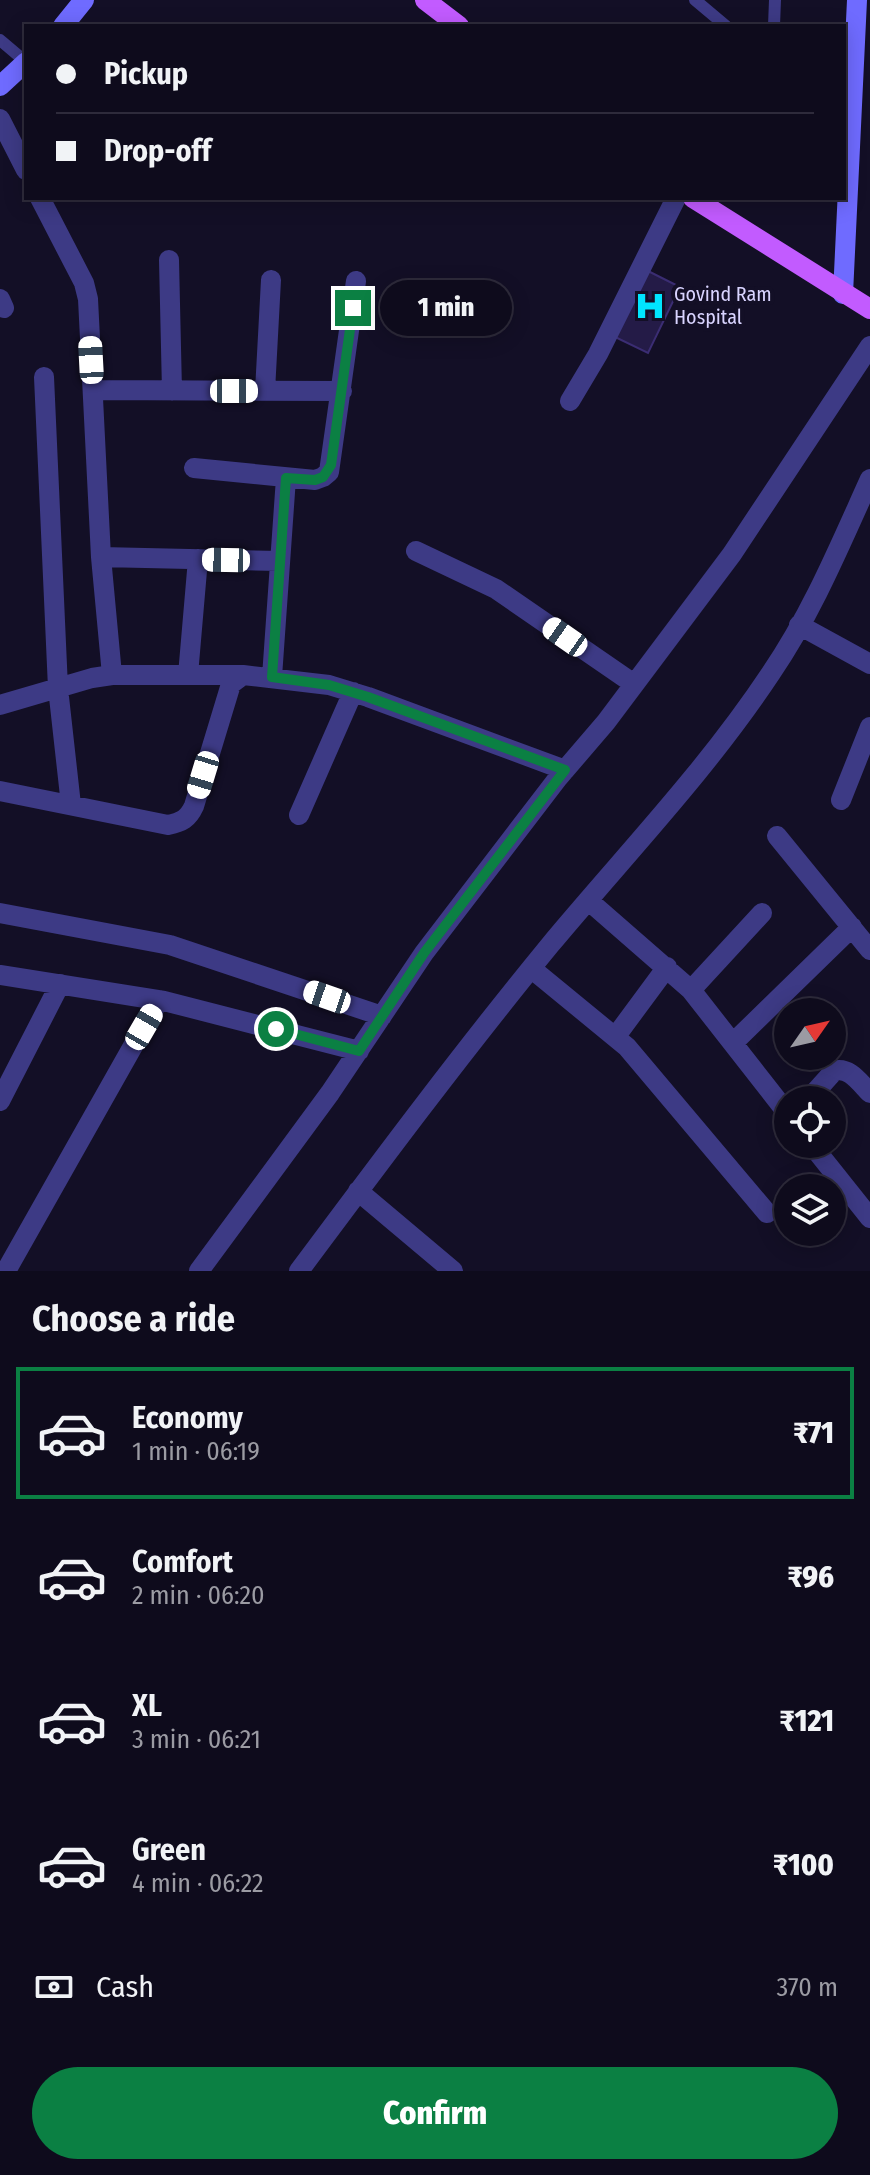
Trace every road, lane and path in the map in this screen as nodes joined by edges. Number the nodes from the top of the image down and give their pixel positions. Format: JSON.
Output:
{"nodes":[{"id":1,"x":84,"y":0,"type":"edge"},
{"id":2,"x":425,"y":0,"type":"edge"},
{"id":3,"x":695,"y":0,"type":"edge"},
{"id":4,"x":775,"y":0,"type":"edge"},
{"id":5,"x":857,"y":0,"type":"edge"},
{"id":6,"x":65,"y":24,"type":"edge"},
{"id":7,"x":456,"y":24,"type":"edge"},
{"id":8,"x":724,"y":24,"type":"edge"},
{"id":9,"x":774,"y":24,"type":"edge"},
{"id":10,"x":0,"y":40,"type":"edge"},
{"id":11,"x":24,"y":60,"type":"edge"},
{"id":12,"x":24,"y":64,"type":"edge"},
{"id":13,"x":0,"y":86,"type":"edge"},
{"id":14,"x":0,"y":119,"type":"edge"},
{"id":15,"x":24,"y":166,"type":"edge"},
{"id":16,"x":41,"y":200,"type":"edge"},
{"id":17,"x":675,"y":200,"type":"edge"},
{"id":18,"x":699,"y":200,"type":"edge"},
{"id":19,"x":169,"y":260,"type":"dead end"},
{"id":20,"x":271,"y":280,"type":"dead end"},
{"id":21,"x":356,"y":281,"type":"dead end"},
{"id":22,"x":843,"y":294,"type":"junction"},
{"id":23,"x":870,"y":309,"type":"edge"},
{"id":24,"x":870,"y":346,"type":"edge"},
{"id":25,"x":44,"y":377,"type":"dead end"},
{"id":26,"x":93,"y":390,"type":"junction"},
{"id":27,"x":172,"y":391,"type":"junction"},
{"id":28,"x":265,"y":391,"type":"junction"},
{"id":29,"x":342,"y":391,"type":"junction"},
{"id":30,"x":570,"y":401,"type":"dead end"},
{"id":31,"x":194,"y":468,"type":"dead end"},
{"id":32,"x":286,"y":478,"type":"junction"},
{"id":33,"x":870,"y":479,"type":"edge"},
{"id":34,"x":416,"y":551,"type":"dead end"},
{"id":35,"x":101,"y":557,"type":"junction"},
{"id":36,"x":198,"y":559,"type":"junction"},
{"id":37,"x":280,"y":561,"type":"junction"},
{"id":38,"x":799,"y":625,"type":"junction"},
{"id":39,"x":870,"y":664,"type":"edge"},
{"id":40,"x":112,"y":675,"type":"junction"},
{"id":41,"x":188,"y":675,"type":"junction"},
{"id":42,"x":243,"y":675,"type":"junction"},
{"id":43,"x":272,"y":677,"type":"junction"},
{"id":44,"x":634,"y":684,"type":"junction"},
{"id":45,"x":58,"y":688,"type":"junction"},
{"id":46,"x":353,"y":692,"type":"junction"},
{"id":47,"x":0,"y":705,"type":"edge"},
{"id":48,"x":870,"y":727,"type":"edge"},
{"id":49,"x":565,"y":770,"type":"junction"},
{"id":50,"x":0,"y":791,"type":"edge"},
{"id":51,"x":841,"y":800,"type":"dead end"},
{"id":52,"x":71,"y":805,"type":"junction"},
{"id":53,"x":299,"y":815,"type":"dead end"},
{"id":54,"x":777,"y":836,"type":"dead end"},
{"id":55,"x":589,"y":901,"type":"junction"},
{"id":56,"x":0,"y":913,"type":"edge"},
{"id":57,"x":762,"y":913,"type":"dead end"},
{"id":58,"x":852,"y":927,"type":"junction"},
{"id":59,"x":870,"y":950,"type":"edge"},
{"id":60,"x":667,"y":967,"type":"junction"},
{"id":61,"x":532,"y":969,"type":"junction"},
{"id":62,"x":0,"y":975,"type":"edge"},
{"id":63,"x":60,"y":984,"type":"junction"},
{"id":64,"x":691,"y":990,"type":"junction"},
{"id":65,"x":159,"y":1000,"type":"junction"},
{"id":66,"x":382,"y":1016,"type":"junction"},
{"id":67,"x":616,"y":1036,"type":"junction"},
{"id":68,"x":733,"y":1043,"type":"junction"},
{"id":69,"x":359,"y":1051,"type":"junction"},
{"id":70,"x":821,"y":1086,"type":"edge"},
{"id":71,"x":870,"y":1093,"type":"edge"},
{"id":72,"x":774,"y":1096,"type":"edge"},
{"id":73,"x":0,"y":1101,"type":"edge"},
{"id":74,"x":822,"y":1158,"type":"edge"},
{"id":75,"x":358,"y":1191,"type":"junction"},
{"id":76,"x":767,"y":1213,"type":"dead end"},
{"id":77,"x":870,"y":1218,"type":"edge"},
{"id":78,"x":6,"y":1271,"type":"edge"},
{"id":79,"x":199,"y":1271,"type":"edge"},
{"id":80,"x":299,"y":1271,"type":"edge"},
{"id":81,"x":453,"y":1271,"type":"edge"}],
"edges":[{"from":1,"to":6,"type":"street"},
{"from":2,"to":7,"type":"main road"},
{"from":3,"to":8,"type":"lane"},
{"from":4,"to":9,"type":"lane"},
{"from":5,"to":22,"type":"street"},
{"from":10,"to":11,"type":"lane"},
{"from":12,"to":13,"type":"street"},
{"from":14,"to":15,"type":"street"},
{"from":16,"to":26,"type":"street"},
{"from":17,"to":30,"type":"street"},
{"from":18,"to":22,"type":"main road"},
{"from":19,"to":27,"type":"street"},
{"from":20,"to":28,"type":"street"},
{"from":21,"to":29,"type":"street"},
{"from":22,"to":23,"type":"main road"},
{"from":24,"to":44,"type":"street"},
{"from":25,"to":45,"type":"street"},
{"from":26,"to":27,"type":"street"},
{"from":26,"to":35,"type":"street"},
{"from":27,"to":28,"type":"street"},
{"from":28,"to":29,"type":"street"},
{"from":29,"to":32,"type":"street"},
{"from":31,"to":32,"type":"street"},
{"from":32,"to":37,"type":"street"},
{"from":33,"to":38,"type":"street"},
{"from":34,"to":44,"type":"street"},
{"from":35,"to":36,"type":"street"},
{"from":35,"to":40,"type":"street"},
{"from":36,"to":37,"type":"street"},
{"from":36,"to":41,"type":"street"},
{"from":37,"to":43,"type":"street"},
{"from":38,"to":39,"type":"street"},
{"from":38,"to":55,"type":"street"},
{"from":40,"to":41,"type":"street"},
{"from":40,"to":45,"type":"street"},
{"from":41,"to":42,"type":"street"},
{"from":42,"to":43,"type":"street"},
{"from":42,"to":52,"type":"street"},
{"from":43,"to":46,"type":"street"},
{"from":44,"to":49,"type":"street"},
{"from":45,"to":47,"type":"street"},
{"from":45,"to":52,"type":"street"},
{"from":46,"to":49,"type":"street"},
{"from":46,"to":53,"type":"street"},
{"from":48,"to":51,"type":"street"},
{"from":49,"to":66,"type":"street"},
{"from":50,"to":52,"type":"street"},
{"from":54,"to":58,"type":"street"},
{"from":55,"to":60,"type":"street"},
{"from":55,"to":61,"type":"street"},
{"from":56,"to":66,"type":"street"},
{"from":57,"to":64,"type":"street"},
{"from":58,"to":59,"type":"street"},
{"from":58,"to":68,"type":"street"},
{"from":60,"to":64,"type":"street"},
{"from":60,"to":67,"type":"street"},
{"from":61,"to":67,"type":"street"},
{"from":61,"to":75,"type":"street"},
{"from":62,"to":63,"type":"street"},
{"from":63,"to":65,"type":"street"},
{"from":63,"to":73,"type":"street"},
{"from":64,"to":68,"type":"street"},
{"from":65,"to":69,"type":"street"},
{"from":65,"to":78,"type":"street"},
{"from":66,"to":69,"type":"street"},
{"from":67,"to":76,"type":"street"},
{"from":68,"to":72,"type":"street"},
{"from":69,"to":79,"type":"street"},
{"from":70,"to":71,"type":"street"},
{"from":74,"to":77,"type":"street"},
{"from":75,"to":80,"type":"street"},
{"from":75,"to":81,"type":"street"}]}
